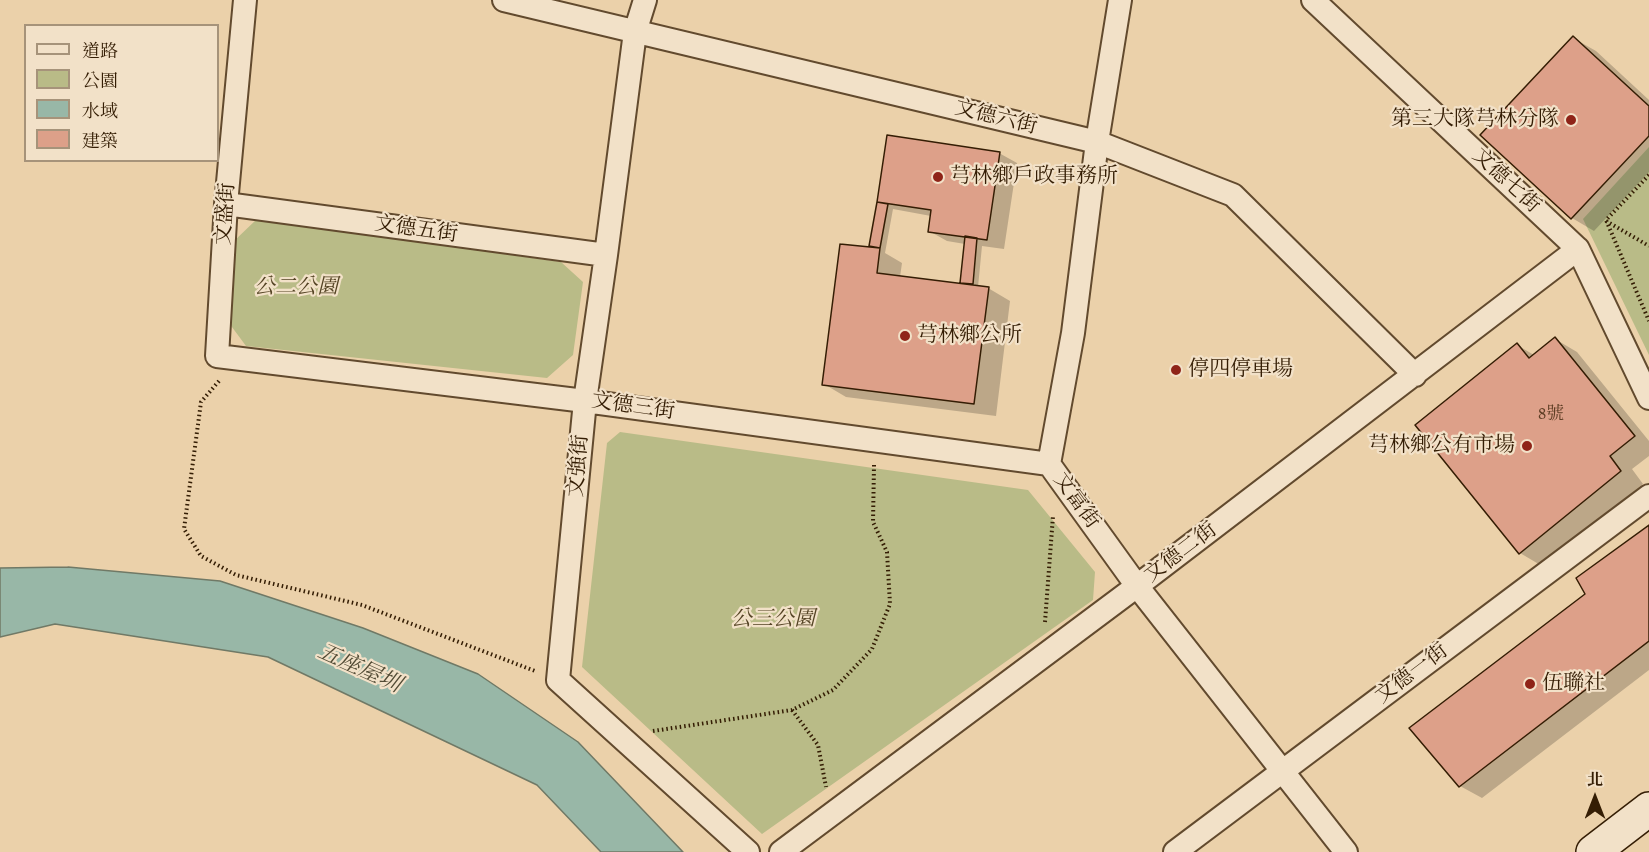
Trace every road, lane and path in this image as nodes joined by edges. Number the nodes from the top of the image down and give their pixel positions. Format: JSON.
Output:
{"nodes":[{"id":1,"x":245,"y":0,"type":"edge"},
{"id":2,"x":645,"y":0,"type":"edge"},
{"id":3,"x":1120,"y":0,"type":"edge"},
{"id":4,"x":1313,"y":0,"type":"edge"},
{"id":5,"x":513,"y":1,"type":"edge"},
{"id":6,"x":635,"y":32,"type":"junction"},
{"id":7,"x":1097,"y":142,"type":"junction"},
{"id":8,"x":1649,"y":175,"type":"edge"},
{"id":9,"x":226,"y":204,"type":"junction"},
{"id":10,"x":1606,"y":220,"type":"junction"},
{"id":11,"x":1649,"y":246,"type":"edge"},
{"id":12,"x":1578,"y":249,"type":"junction"},
{"id":13,"x":606,"y":255,"type":"junction"},
{"id":14,"x":1649,"y":321,"type":"edge"},
{"id":15,"x":221,"y":356,"type":"junction"},
{"id":16,"x":1415,"y":375,"type":"junction"},
{"id":17,"x":1649,"y":398,"type":"edge"},
{"id":18,"x":585,"y":401,"type":"junction"},
{"id":19,"x":875,"y":440,"type":"junction"},
{"id":20,"x":1049,"y":464,"type":"junction"},
{"id":21,"x":1649,"y":496,"type":"edge"},
{"id":22,"x":1053,"y":511,"type":"dead end"},
{"id":23,"x":1137,"y":586,"type":"junction"},
{"id":24,"x":1044,"y":629,"type":"dead end"},
{"id":25,"x":558,"y":680,"type":"junction"},
{"id":26,"x":792,"y":710,"type":"junction"},
{"id":27,"x":631,"y":746,"type":"junction"},
{"id":28,"x":1284,"y":771,"type":"junction"},
{"id":29,"x":1649,"y":808,"type":"edge"},
{"id":30,"x":832,"y":814,"type":"junction"},
{"id":31,"x":748,"y":852,"type":"edge"},
{"id":32,"x":781,"y":852,"type":"edge"},
{"id":33,"x":1175,"y":852,"type":"edge"},
{"id":34,"x":1346,"y":852,"type":"edge"},
{"id":35,"x":1593,"y":852,"type":"edge"}],
"edges":[{"from":1,"to":9,"type":"street","name":"文盛街"},
{"from":2,"to":6,"type":"street","name":"文強街"},
{"from":3,"to":7,"type":"street","name":"文富街"},
{"from":4,"to":12,"type":"street","name":"文德七街"},
{"from":5,"to":6,"type":"street","name":"文德六街"},
{"from":6,"to":7,"type":"street","name":"文德六街"},
{"from":6,"to":13,"type":"street","name":"文強街"},
{"from":7,"to":16,"type":"street","name":"文德六街"},
{"from":7,"to":20,"type":"street","name":"文富街"},
{"from":8,"to":10,"type":"path"},
{"from":9,"to":13,"type":"street","name":"文德五街"},
{"from":9,"to":15,"type":"street","name":"文盛街"},
{"from":10,"to":11,"type":"path"},
{"from":10,"to":14,"type":"path"},
{"from":12,"to":16,"type":"street","name":"文德二街"},
{"from":12,"to":17,"type":"street","name":"文德七街"},
{"from":13,"to":18,"type":"street","name":"文強街"},
{"from":15,"to":18,"type":"street","name":"文德三街"},
{"from":15,"to":25,"type":"path"},
{"from":16,"to":23,"type":"street","name":"文德二街"},
{"from":18,"to":19,"type":"street","name":"文德三街"},
{"from":18,"to":25,"type":"street","name":"文強街"},
{"from":19,"to":20,"type":"street","name":"文德三街"},
{"from":19,"to":26,"type":"path"},
{"from":20,"to":23,"type":"street","name":"文富街"},
{"from":21,"to":28,"type":"street","name":"文德一街"},
{"from":22,"to":24,"type":"path"},
{"from":23,"to":28,"type":"street","name":"文富街"},
{"from":23,"to":30,"type":"street","name":"文德二街"},
{"from":25,"to":27,"type":"street"},
{"from":26,"to":27,"type":"path"},
{"from":26,"to":30,"type":"path"},
{"from":27,"to":31,"type":"street"},
{"from":28,"to":33,"type":"street","name":"文德一街"},
{"from":28,"to":34,"type":"street","name":"文富街"},
{"from":29,"to":35,"type":"main road"},
{"from":30,"to":32,"type":"street","name":"文德二街"}]}
